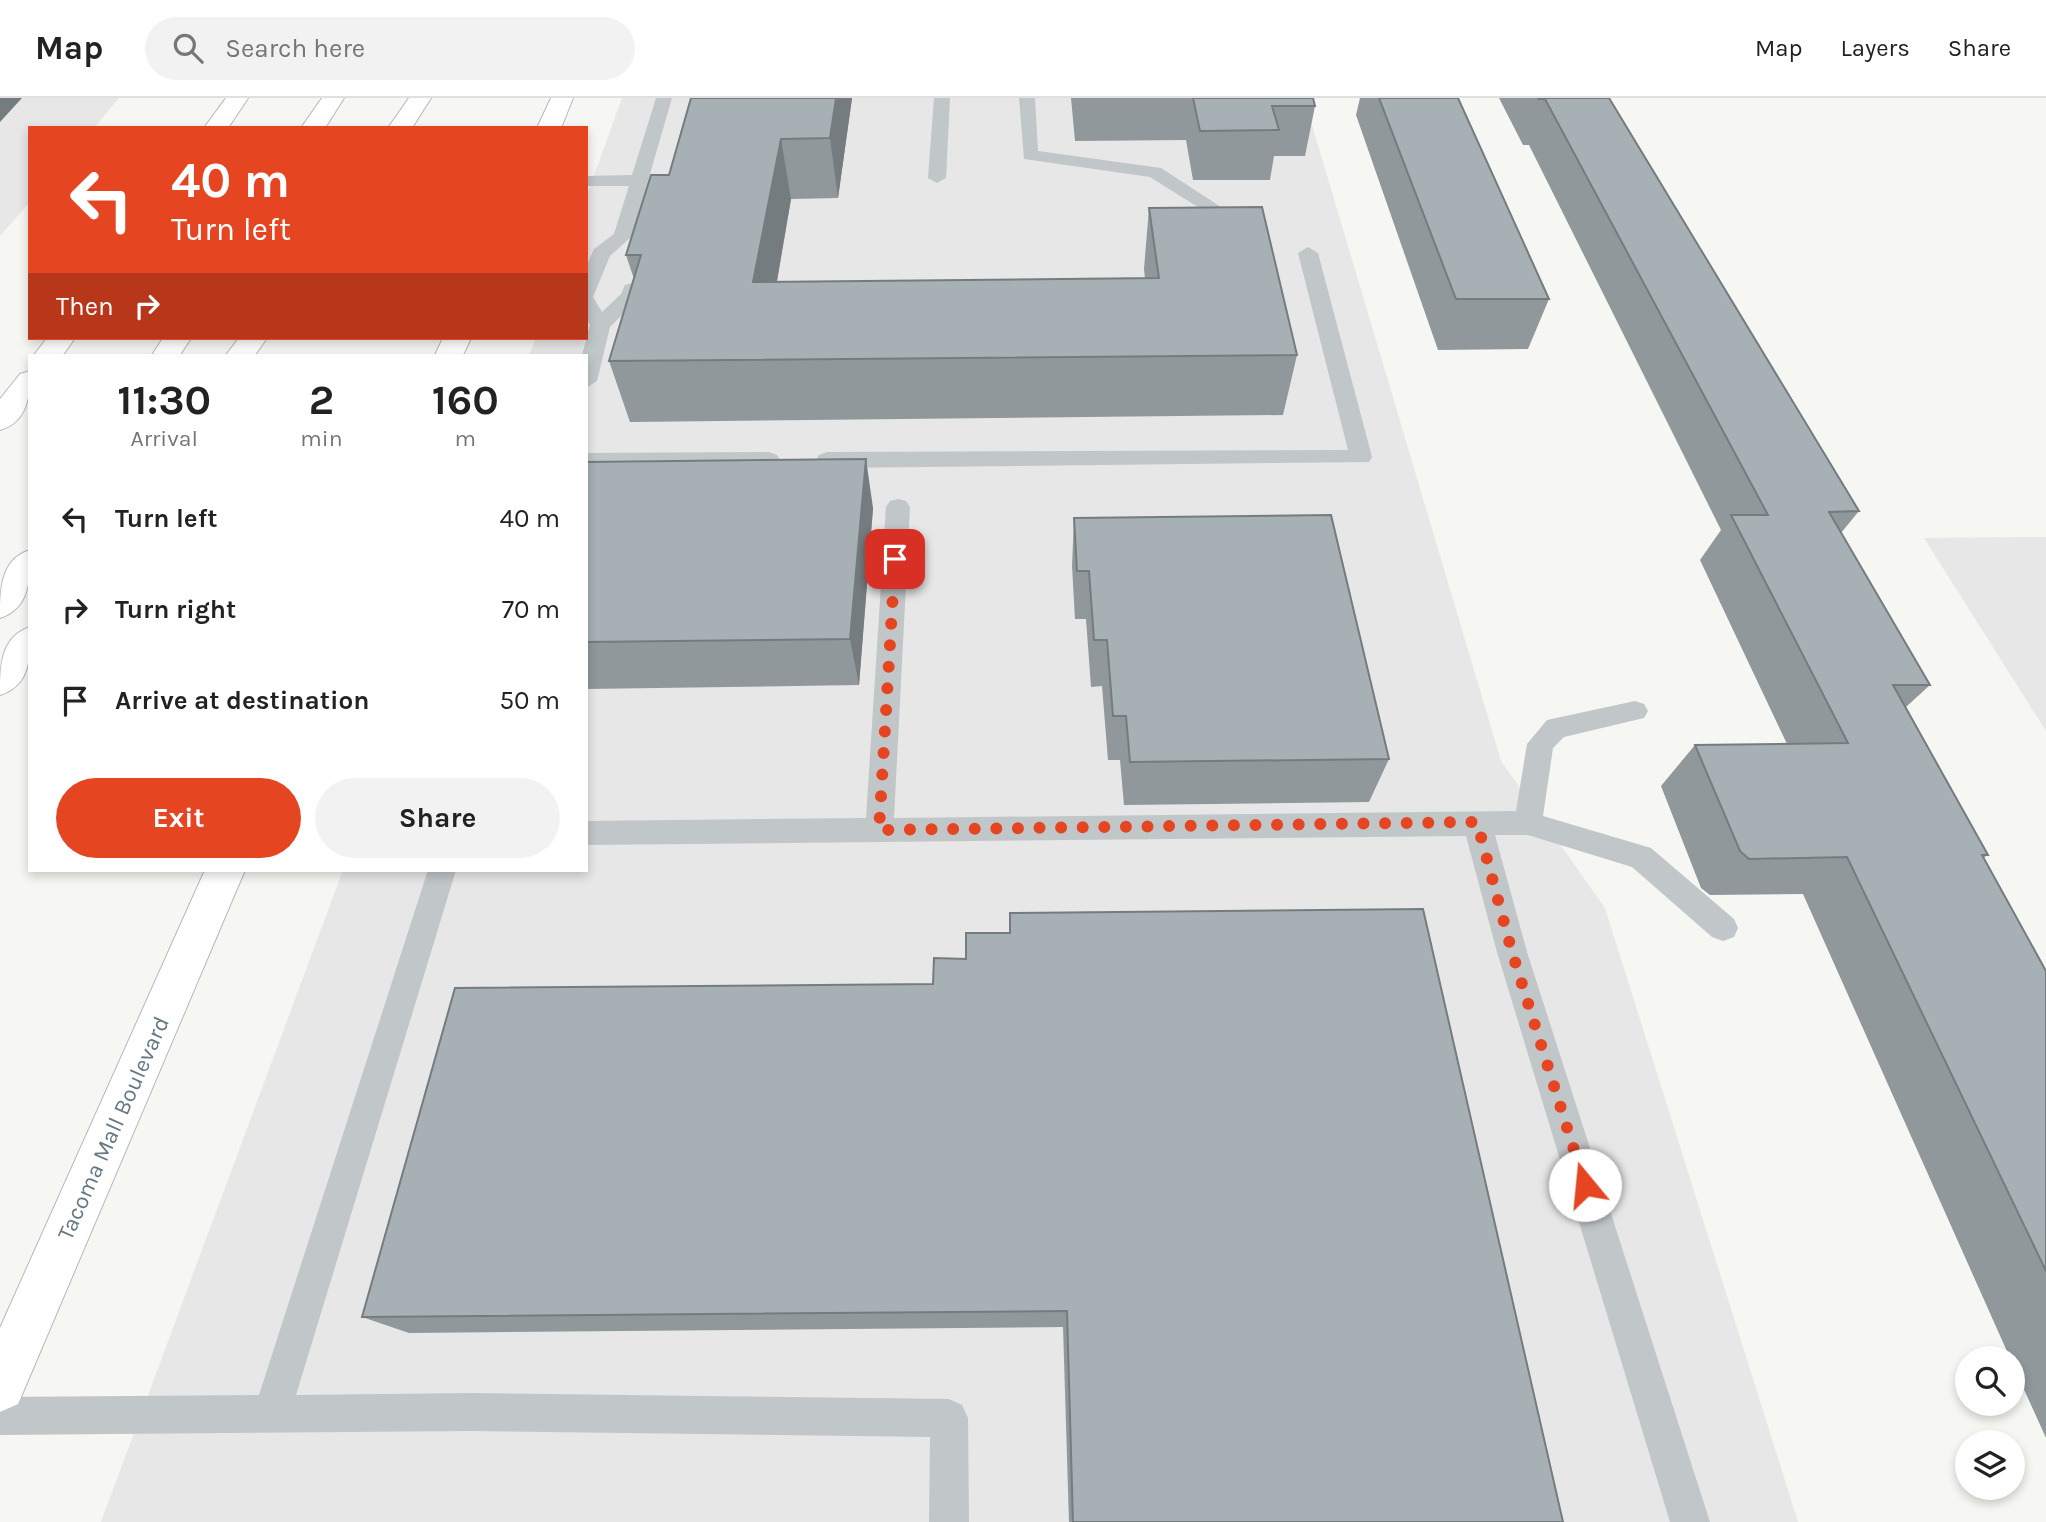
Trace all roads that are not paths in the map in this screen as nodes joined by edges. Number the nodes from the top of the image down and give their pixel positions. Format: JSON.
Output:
{"nodes":[{"id":1,"x":211,"y":98,"type":"edge"},
{"id":2,"x":237,"y":98,"type":"edge"},
{"id":3,"x":333,"y":98,"type":"edge"},
{"id":4,"x":419,"y":98,"type":"edge"},
{"id":5,"x":562,"y":98,"type":"edge"},
{"id":6,"x":664,"y":98,"type":"edge"},
{"id":7,"x":942,"y":98,"type":"edge"},
{"id":8,"x":1027,"y":98,"type":"edge"},
{"id":9,"x":195,"y":126,"type":"edge"},
{"id":10,"x":217,"y":126,"type":"edge"},
{"id":11,"x":314,"y":126,"type":"edge"},
{"id":12,"x":401,"y":126,"type":"edge"},
{"id":13,"x":550,"y":126,"type":"edge"},
{"id":14,"x":937,"y":178,"type":"dead end"},
{"id":15,"x":639,"y":180,"type":"junction"},
{"id":16,"x":588,"y":181,"type":"edge"},
{"id":17,"x":1232,"y":220,"type":"edge"},
{"id":18,"x":623,"y":236,"type":"junction"},
{"id":19,"x":641,"y":253,"type":"edge"},
{"id":20,"x":1308,"y":253,"type":"dead end"},
{"id":21,"x":588,"y":289,"type":"edge"},
{"id":22,"x":632,"y":289,"type":"edge"},
{"id":23,"x":588,"y":304,"type":"edge"},
{"id":24,"x":600,"y":325,"type":"junction"},
{"id":25,"x":59,"y":340,"type":"edge"},
{"id":26,"x":251,"y":340,"type":"edge"},
{"id":27,"x":49,"y":354,"type":"edge"},
{"id":28,"x":241,"y":354,"type":"edge"},
{"id":29,"x":588,"y":373,"type":"edge"},
{"id":30,"x":28,"y":383,"type":"edge"},
{"id":31,"x":0,"y":420,"type":"edge"},
{"id":32,"x":588,"y":461,"type":"edge"},
{"id":33,"x":898,"y":507,"type":"dead end"},
{"id":34,"x":28,"y":565,"type":"edge"},
{"id":35,"x":0,"y":605,"type":"edge"},
{"id":36,"x":28,"y":643,"type":"edge"},
{"id":37,"x":0,"y":681,"type":"edge"},
{"id":38,"x":1635,"y":712,"type":"dead end"},
{"id":39,"x":1477,"y":822,"type":"junction"},
{"id":40,"x":1528,"y":823,"type":"junction"},
{"id":41,"x":879,"y":830,"type":"junction"},
{"id":42,"x":588,"y":833,"type":"edge"},
{"id":43,"x":224,"y":872,"type":"edge"},
{"id":44,"x":441,"y":872,"type":"edge"},
{"id":45,"x":1723,"y":928,"type":"dead end"},
{"id":46,"x":0,"y":1386,"type":"edge"},
{"id":47,"x":272,"y":1413,"type":"junction"},
{"id":48,"x":0,"y":1416,"type":"edge"},
{"id":49,"x":949,"y":1522,"type":"edge"},
{"id":50,"x":1690,"y":1522,"type":"edge"}],
"edges":[{"from":1,"to":9,"type":"main road"},
{"from":2,"to":10,"type":"main road"},
{"from":3,"to":11,"type":"main road"},
{"from":4,"to":12,"type":"main road"},
{"from":5,"to":13,"type":"main road"},
{"from":6,"to":15,"type":"lane"},
{"from":7,"to":14,"type":"lane"},
{"from":8,"to":17,"type":"lane"},
{"from":15,"to":16,"type":"lane"},
{"from":15,"to":18,"type":"lane"},
{"from":18,"to":19,"type":"lane"},
{"from":18,"to":21,"type":"lane"},
{"from":20,"to":32,"type":"lane"},
{"from":22,"to":24,"type":"lane"},
{"from":23,"to":24,"type":"lane"},
{"from":24,"to":29,"type":"lane"},
{"from":25,"to":27,"type":"main road"},
{"from":26,"to":28,"type":"main road"},
{"from":30,"to":31,"type":"main road"},
{"from":33,"to":41,"type":"lane"},
{"from":34,"to":35,"type":"main road"},
{"from":36,"to":37,"type":"main road"},
{"from":38,"to":40,"type":"lane"},
{"from":39,"to":40,"type":"lane"},
{"from":39,"to":41,"type":"lane"},
{"from":39,"to":50,"type":"lane"},
{"from":40,"to":45,"type":"lane"},
{"from":41,"to":42,"type":"lane"},
{"from":43,"to":46,"type":"main road","name":"Tacoma Mall Boulevard"},
{"from":44,"to":47,"type":"lane"},
{"from":47,"to":48,"type":"lane"},
{"from":47,"to":49,"type":"lane"}]}
